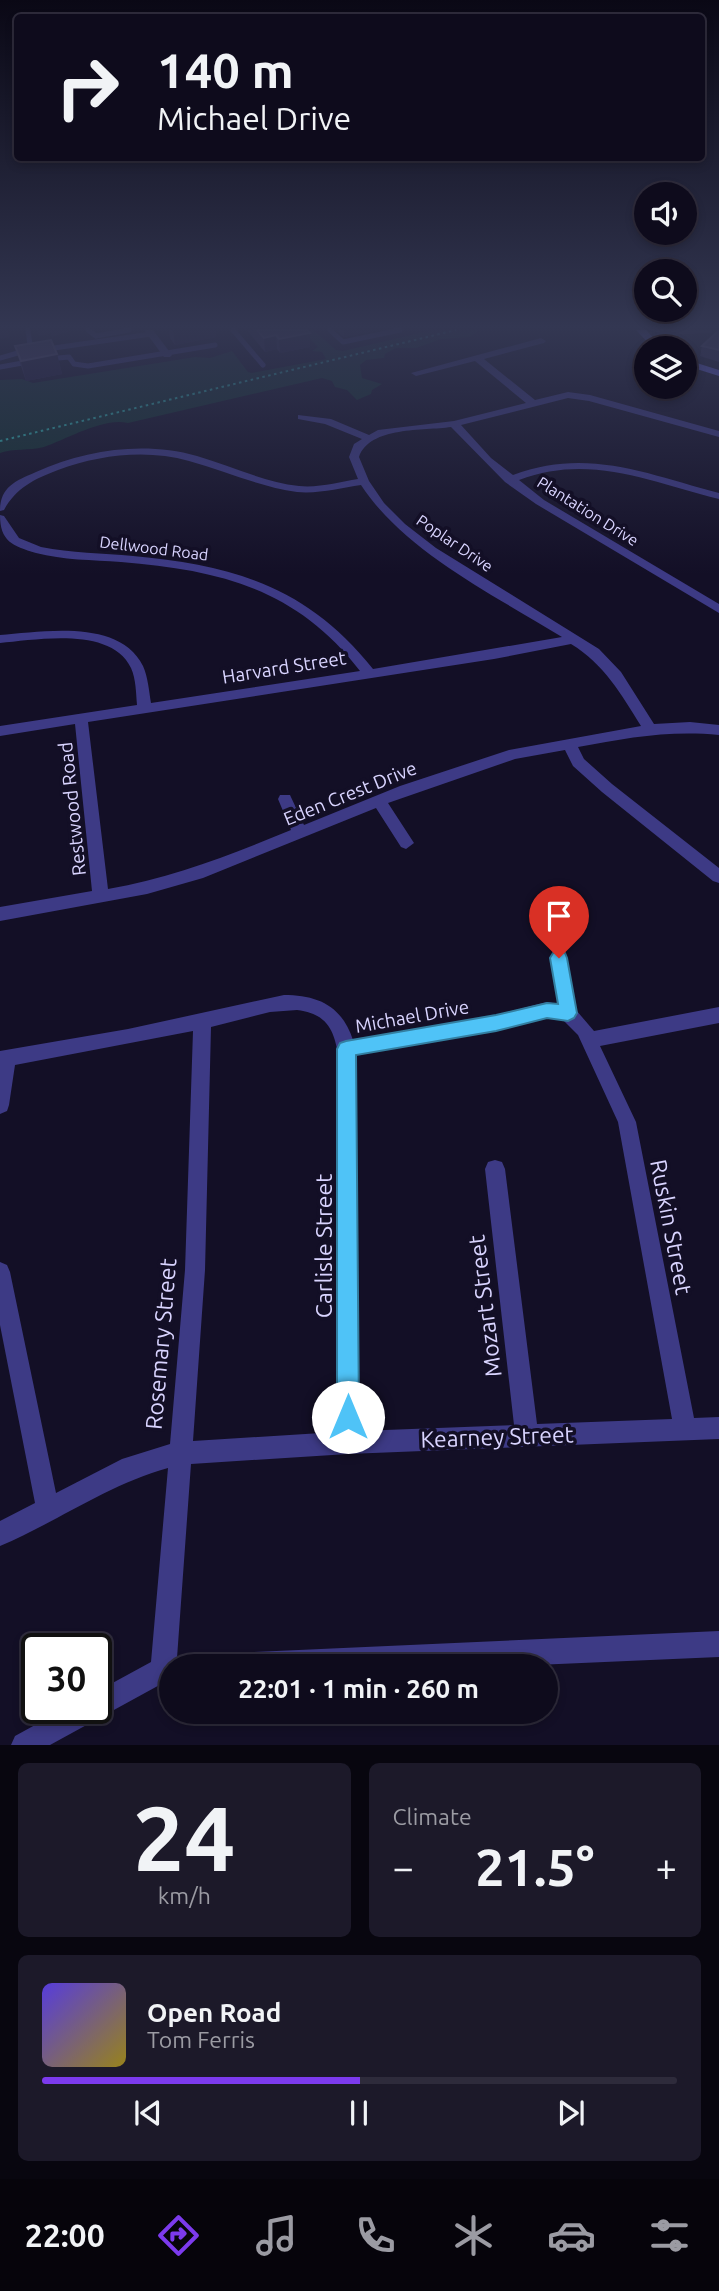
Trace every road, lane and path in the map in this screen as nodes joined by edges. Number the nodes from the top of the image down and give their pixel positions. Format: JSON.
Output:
{"nodes":[{"id":1,"x":121,"y":411,"type":"edge"},
{"id":2,"x":501,"y":411,"type":"edge"},
{"id":3,"x":636,"y":411,"type":"edge"},
{"id":4,"x":302,"y":417,"type":"dead end"},
{"id":5,"x":454,"y":424,"type":"junction"},
{"id":6,"x":719,"y":434,"type":"edge"},
{"id":7,"x":368,"y":438,"type":"junction"},
{"id":8,"x":0,"y":441,"type":"edge"},
{"id":9,"x":509,"y":480,"type":"junction"},
{"id":10,"x":364,"y":481,"type":"junction"},
{"id":11,"x":719,"y":496,"type":"edge"},
{"id":12,"x":0,"y":508,"type":"edge"},
{"id":13,"x":0,"y":518,"type":"edge"},
{"id":14,"x":716,"y":603,"type":"edge"},
{"id":15,"x":0,"y":639,"type":"edge"},
{"id":16,"x":574,"y":639,"type":"junction"},
{"id":17,"x":369,"y":673,"type":"junction"},
{"id":18,"x":145,"y":709,"type":"junction"},
{"id":19,"x":81,"y":718,"type":"junction"},
{"id":20,"x":650,"y":729,"type":"junction"},
{"id":21,"x":719,"y":730,"type":"edge"},
{"id":22,"x":0,"y":731,"type":"edge"},
{"id":23,"x":569,"y":744,"type":"junction"},
{"id":24,"x":285,"y":799,"type":"dead end"},
{"id":25,"x":379,"y":801,"type":"junction"},
{"id":26,"x":301,"y":834,"type":"junction"},
{"id":27,"x":406,"y":843,"type":"dead end"},
{"id":28,"x":719,"y":877,"type":"edge"},
{"id":29,"x":101,"y":896,"type":"junction"},
{"id":30,"x":0,"y":914,"type":"edge"},
{"id":31,"x":559,"y":958,"type":"dead end"},
{"id":32,"x":568,"y":1013,"type":"junction"},
{"id":33,"x":719,"y":1015,"type":"edge"},
{"id":34,"x":202,"y":1022,"type":"junction"},
{"id":35,"x":590,"y":1040,"type":"junction"},
{"id":36,"x":346,"y":1049,"type":"junction"},
{"id":37,"x":4,"y":1058,"type":"edge"},
{"id":38,"x":0,"y":1105,"type":"edge"},
{"id":39,"x":495,"y":1169,"type":"dead end"},
{"id":40,"x":0,"y":1272,"type":"edge"},
{"id":41,"x":719,"y":1428,"type":"edge"},
{"id":42,"x":685,"y":1429,"type":"junction"},
{"id":43,"x":527,"y":1437,"type":"junction"},
{"id":44,"x":348,"y":1443,"type":"junction"},
{"id":45,"x":179,"y":1453,"type":"junction"},
{"id":46,"x":48,"y":1511,"type":"junction"},
{"id":47,"x":0,"y":1534,"type":"edge"},
{"id":48,"x":719,"y":1644,"type":"edge"},
{"id":49,"x":168,"y":1654,"type":"edge"},
{"id":50,"x":498,"y":1654,"type":"edge"},
{"id":51,"x":159,"y":1673,"type":"edge"},
{"id":52,"x":112,"y":1698,"type":"edge"},
{"id":53,"x":63,"y":1724,"type":"edge"},
{"id":54,"x":24,"y":1745,"type":"edge"}],
"edges":[{"from":1,"to":8,"type":"path"},
{"from":2,"to":5,"type":"street"},
{"from":3,"to":6,"type":"street"},
{"from":4,"to":7,"type":"street"},
{"from":5,"to":7,"type":"street"},
{"from":5,"to":9,"type":"street","name":"Plantation Drive"},
{"from":7,"to":10,"type":"street","name":"Poplar Drive"},
{"from":9,"to":11,"type":"street"},
{"from":9,"to":14,"type":"street","name":"Plantation Drive"},
{"from":10,"to":12,"type":"street"},
{"from":10,"to":16,"type":"street","name":"Poplar Drive"},
{"from":13,"to":17,"type":"street","name":"Dellwood Road"},
{"from":15,"to":18,"type":"street"},
{"from":16,"to":17,"type":"street","name":"Harvard Street"},
{"from":16,"to":20,"type":"street","name":"Poplar Drive"},
{"from":17,"to":18,"type":"street","name":"Harvard Street"},
{"from":18,"to":19,"type":"street","name":"Harvard Street"},
{"from":19,"to":22,"type":"street","name":"Harvard Street"},
{"from":19,"to":29,"type":"street","name":"Restwood Road"},
{"from":20,"to":21,"type":"street","name":"Eden Crest Drive"},
{"from":20,"to":23,"type":"street","name":"Eden Crest Drive"},
{"from":23,"to":25,"type":"street","name":"Eden Crest Drive"},
{"from":23,"to":28,"type":"street"},
{"from":24,"to":26,"type":"street"},
{"from":25,"to":26,"type":"street","name":"Eden Crest Drive"},
{"from":25,"to":27,"type":"street"},
{"from":26,"to":29,"type":"street","name":"Eden Crest Drive"},
{"from":29,"to":30,"type":"street","name":"Eden Crest Drive"},
{"from":31,"to":32,"type":"street"},
{"from":32,"to":35,"type":"street"},
{"from":32,"to":36,"type":"street","name":"Michael Drive"},
{"from":33,"to":35,"type":"street"},
{"from":34,"to":36,"type":"street","name":"Michael Drive"},
{"from":34,"to":37,"type":"street","name":"Michael Drive"},
{"from":34,"to":45,"type":"street","name":"Rosemary Street"},
{"from":35,"to":42,"type":"street","name":"Ruskin Street"},
{"from":36,"to":44,"type":"street","name":"Carlisle Street"},
{"from":37,"to":38,"type":"street"},
{"from":39,"to":43,"type":"street","name":"Mozart Street"},
{"from":40,"to":46,"type":"street"},
{"from":41,"to":42,"type":"street","name":"Kearney Street"},
{"from":42,"to":43,"type":"street","name":"Kearney Street"},
{"from":43,"to":44,"type":"street","name":"Kearney Street"},
{"from":44,"to":45,"type":"street","name":"Kearney Street"},
{"from":45,"to":46,"type":"street","name":"Kearney Street"},
{"from":45,"to":49,"type":"street","name":"Rosemary Street"},
{"from":46,"to":47,"type":"street","name":"Kearney Street"},
{"from":48,"to":50,"type":"street"},
{"from":51,"to":52,"type":"street"},
{"from":53,"to":54,"type":"street"}]}
